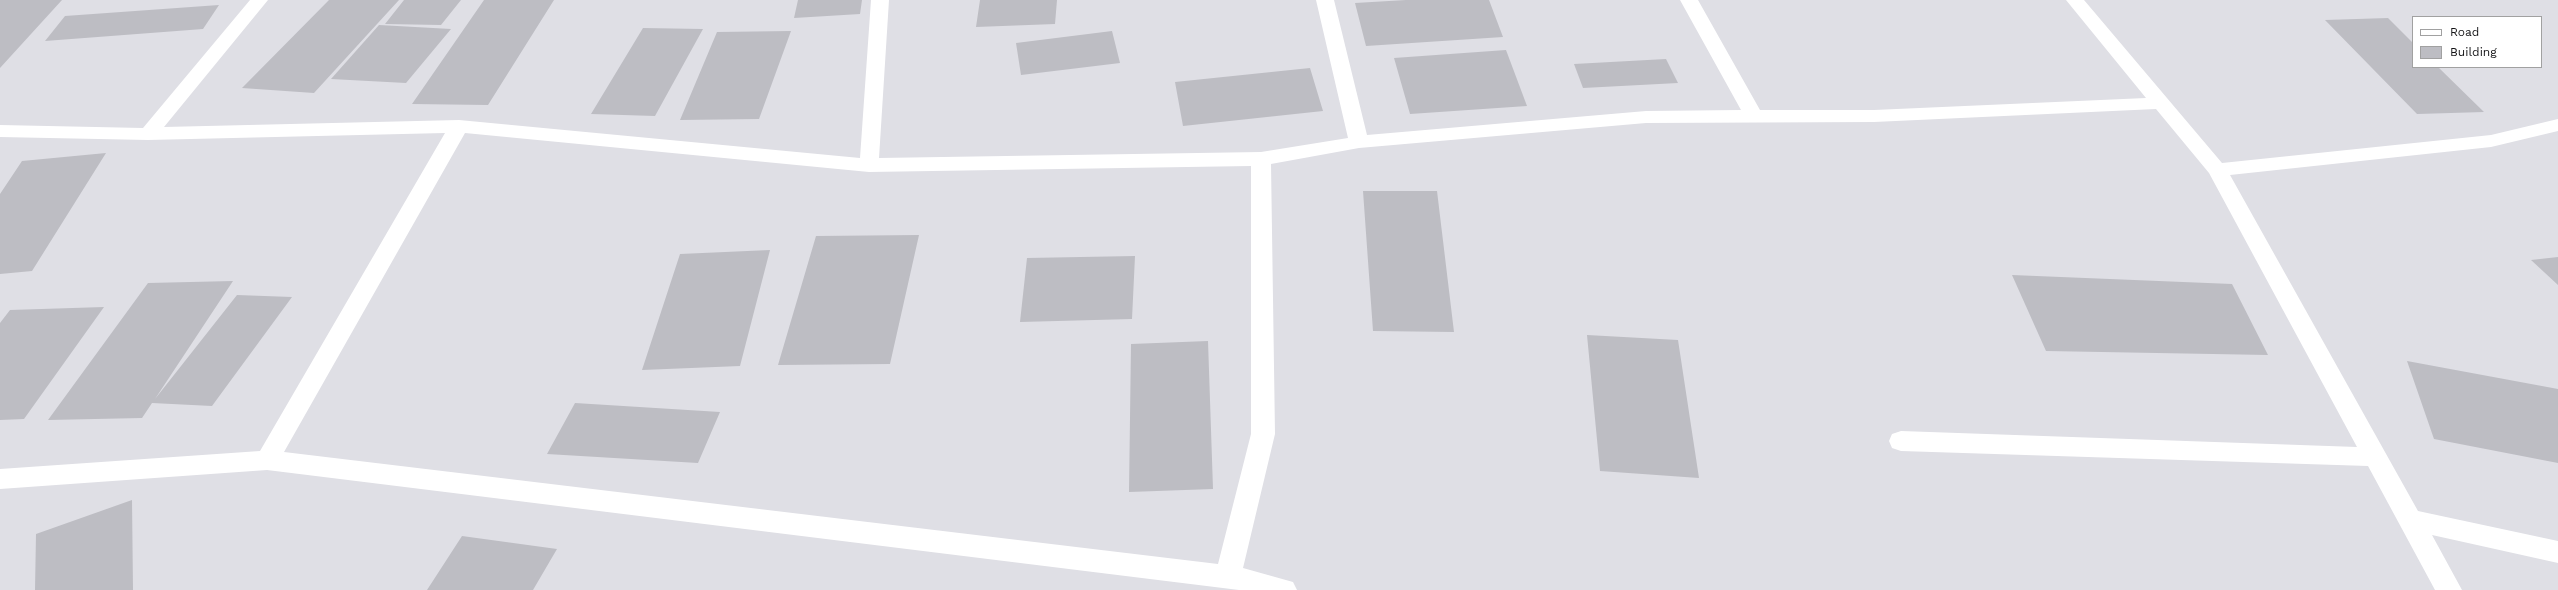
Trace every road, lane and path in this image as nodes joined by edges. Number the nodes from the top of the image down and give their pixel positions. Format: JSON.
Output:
{"nodes":[{"id":1,"x":259,"y":0,"type":"edge"},
{"id":2,"x":880,"y":0,"type":"edge"},
{"id":3,"x":1325,"y":0,"type":"edge"},
{"id":4,"x":1689,"y":0,"type":"edge"},
{"id":5,"x":2075,"y":0,"type":"edge"},
{"id":6,"x":2163,"y":102,"type":"junction"},
{"id":7,"x":1754,"y":116,"type":"junction"},
{"id":8,"x":2558,"y":125,"type":"edge"},
{"id":9,"x":459,"y":126,"type":"junction"},
{"id":10,"x":0,"y":131,"type":"edge"},
{"id":11,"x":148,"y":134,"type":"junction"},
{"id":12,"x":1359,"y":142,"type":"junction"},
{"id":13,"x":1261,"y":159,"type":"junction"},
{"id":14,"x":869,"y":165,"type":"junction"},
{"id":15,"x":2217,"y":170,"type":"junction"},
{"id":16,"x":1901,"y":441,"type":"dead end"},
{"id":17,"x":2377,"y":457,"type":"junction"},
{"id":18,"x":267,"y":460,"type":"junction"},
{"id":19,"x":0,"y":479,"type":"edge"},
{"id":20,"x":2412,"y":520,"type":"junction"},
{"id":21,"x":2558,"y":552,"type":"edge"},
{"id":22,"x":1228,"y":576,"type":"junction"},
{"id":23,"x":1284,"y":590,"type":"edge"},
{"id":24,"x":2449,"y":590,"type":"edge"}],
"edges":[{"from":1,"to":11,"type":"street"},
{"from":2,"to":14,"type":"street"},
{"from":3,"to":12,"type":"street"},
{"from":4,"to":7,"type":"street"},
{"from":5,"to":6,"type":"street"},
{"from":6,"to":7,"type":"street"},
{"from":6,"to":15,"type":"street"},
{"from":7,"to":12,"type":"street"},
{"from":8,"to":15,"type":"street"},
{"from":9,"to":11,"type":"street"},
{"from":9,"to":14,"type":"street"},
{"from":9,"to":18,"type":"street"},
{"from":10,"to":11,"type":"street"},
{"from":12,"to":13,"type":"street"},
{"from":13,"to":14,"type":"street"},
{"from":13,"to":22,"type":"street"},
{"from":15,"to":17,"type":"street"},
{"from":16,"to":17,"type":"street"},
{"from":17,"to":20,"type":"street"},
{"from":18,"to":19,"type":"street"},
{"from":18,"to":22,"type":"street"},
{"from":20,"to":21,"type":"street"},
{"from":20,"to":24,"type":"street"},
{"from":22,"to":23,"type":"street"}]}
